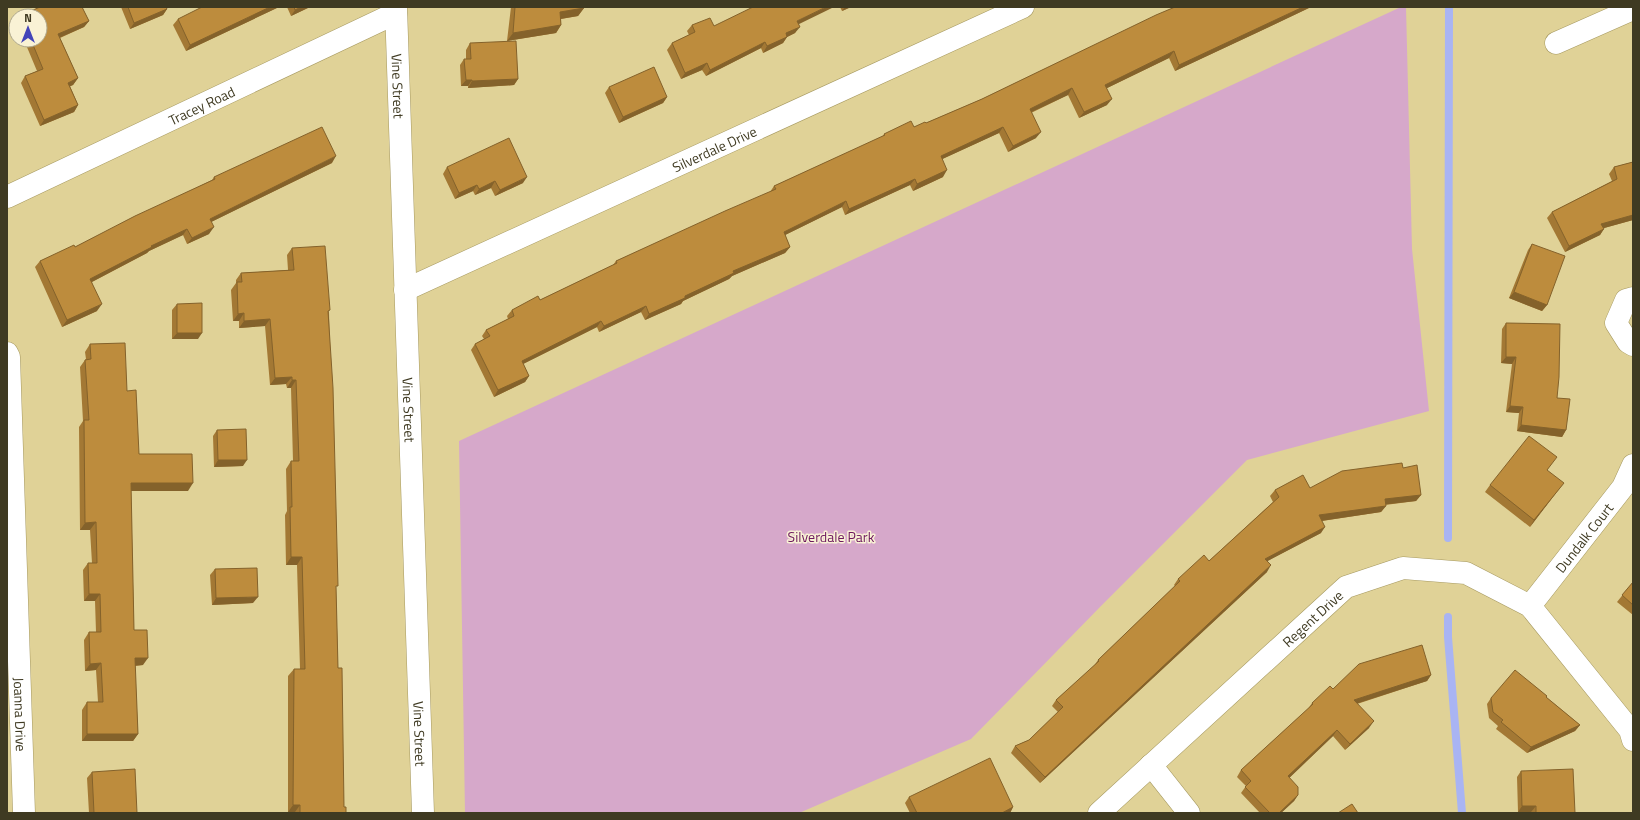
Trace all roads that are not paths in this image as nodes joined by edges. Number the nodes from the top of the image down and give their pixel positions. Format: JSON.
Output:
{"nodes":[{"id":1,"x":1023,"y":7,"type":"edge"},
{"id":2,"x":1633,"y":9,"type":"edge"},
{"id":3,"x":396,"y":10,"type":"edge"},
{"id":4,"x":1556,"y":42,"type":"dead end"},
{"id":5,"x":7,"y":197,"type":"edge"},
{"id":6,"x":405,"y":290,"type":"junction"},
{"id":7,"x":1633,"y":298,"type":"edge"},
{"id":8,"x":1633,"y":345,"type":"edge"},
{"id":9,"x":7,"y":353,"type":"edge"},
{"id":10,"x":1633,"y":465,"type":"edge"},
{"id":11,"x":1530,"y":606,"type":"junction"},
{"id":12,"x":1633,"y":740,"type":"edge"},
{"id":13,"x":1151,"y":765,"type":"junction"},
{"id":14,"x":24,"y":813,"type":"edge"},
{"id":15,"x":423,"y":813,"type":"edge"},
{"id":16,"x":1099,"y":813,"type":"edge"},
{"id":17,"x":1189,"y":813,"type":"edge"}],
"edges":[{"from":1,"to":6,"type":"street","name":"Silverdale Drive"},
{"from":2,"to":4,"type":"street"},
{"from":3,"to":5,"type":"street","name":"Tracey Road"},
{"from":3,"to":6,"type":"street","name":"Vine Street"},
{"from":6,"to":15,"type":"street","name":"Vine Street"},
{"from":7,"to":8,"type":"street"},
{"from":9,"to":14,"type":"street","name":"Joanna Drive"},
{"from":10,"to":11,"type":"street","name":"Dundalk Court"},
{"from":11,"to":12,"type":"street","name":"Regent Drive"},
{"from":11,"to":13,"type":"street","name":"Regent Drive"},
{"from":13,"to":16,"type":"street","name":"Regent Drive"},
{"from":13,"to":17,"type":"street"}]}
